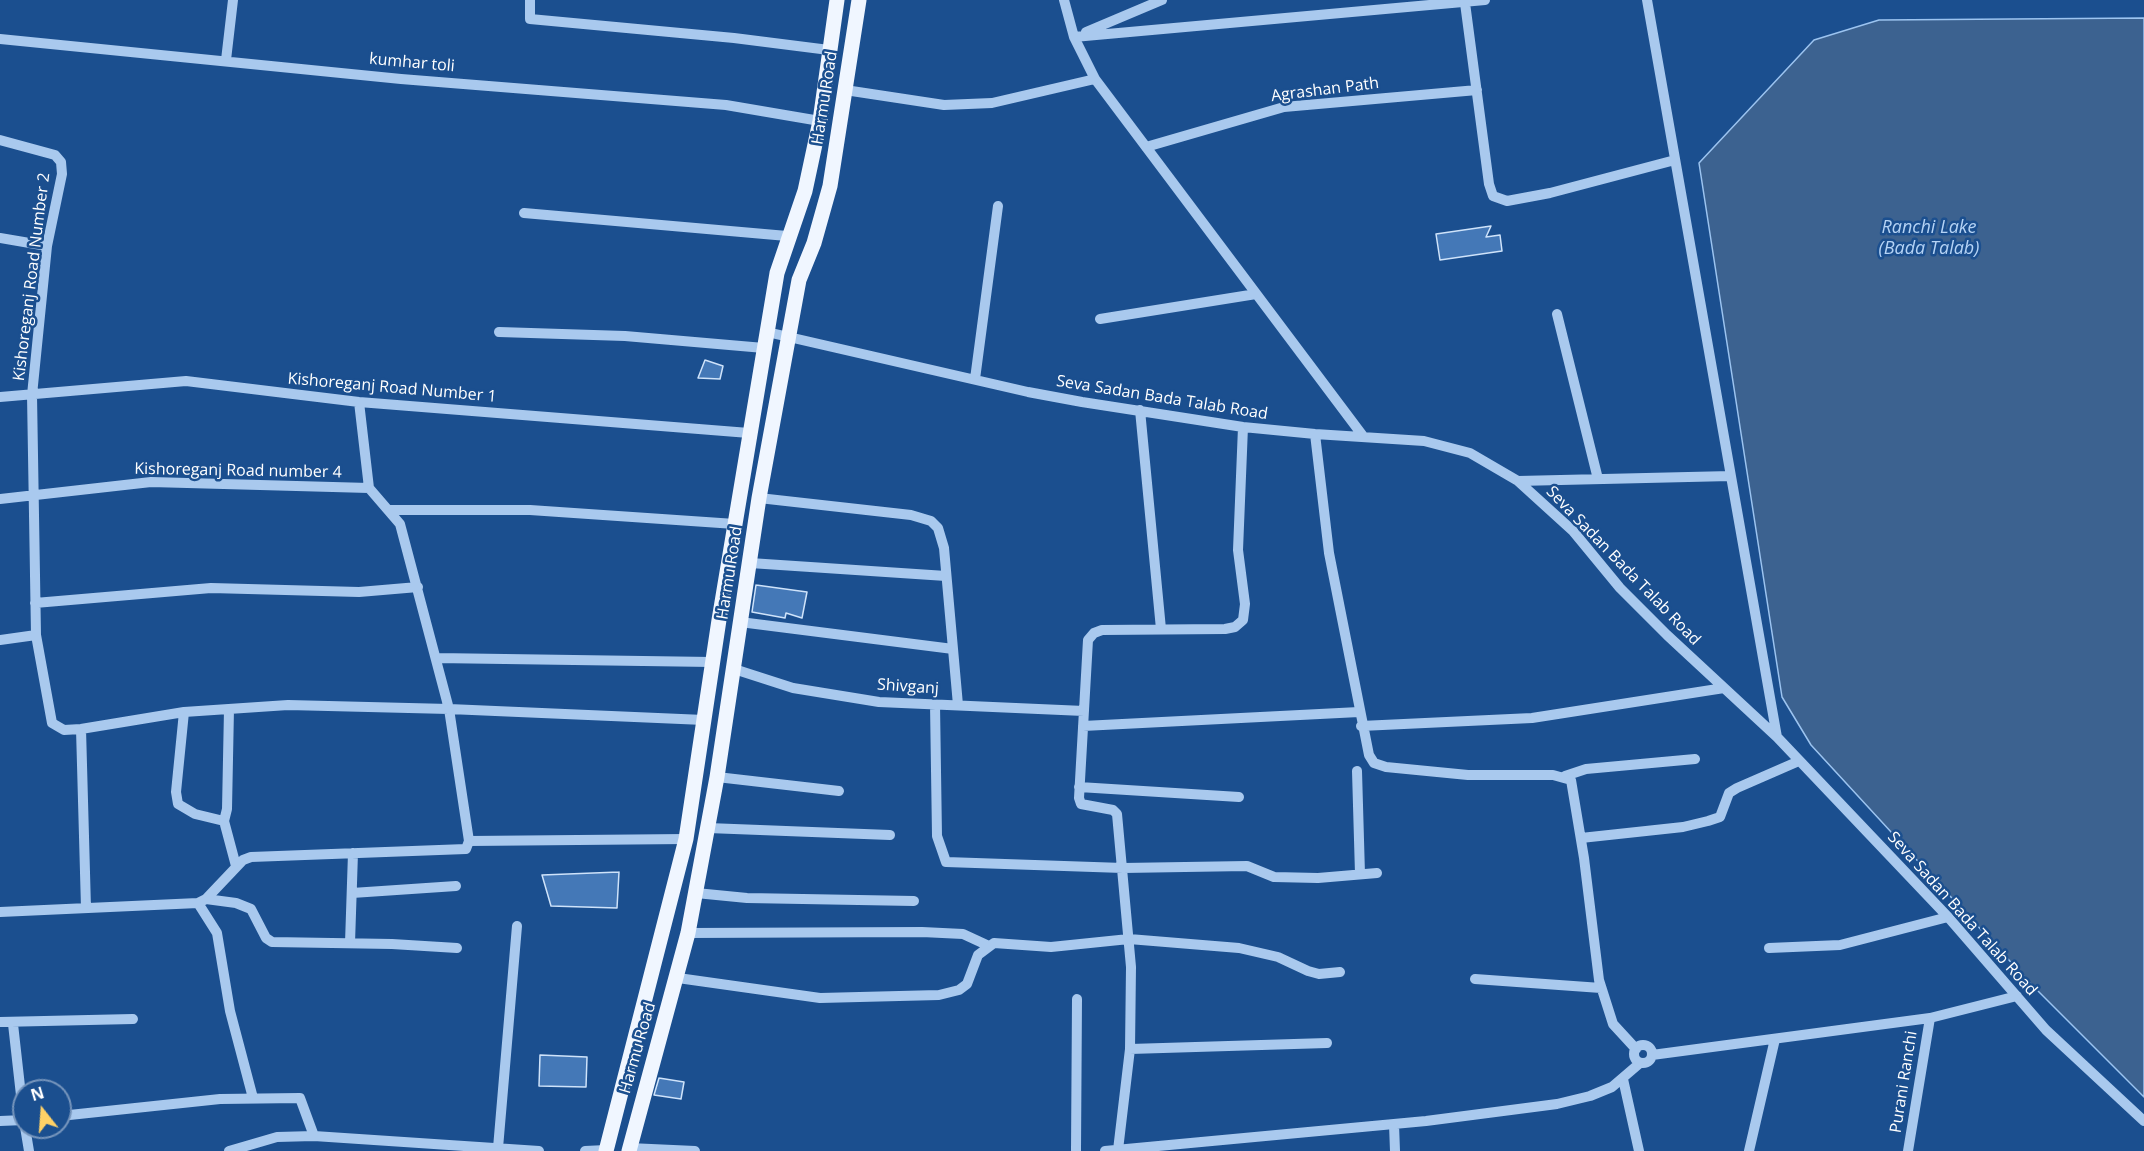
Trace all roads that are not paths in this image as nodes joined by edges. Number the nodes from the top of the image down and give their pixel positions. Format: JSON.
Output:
{"nodes":[{"id":1,"x":233,"y":0,"type":"edge"},
{"id":2,"x":530,"y":0,"type":"edge"},
{"id":3,"x":837,"y":0,"type":"edge"},
{"id":4,"x":859,"y":0,"type":"edge"},
{"id":5,"x":1064,"y":0,"type":"edge"},
{"id":6,"x":1162,"y":0,"type":"edge"},
{"id":7,"x":1485,"y":0,"type":"edge"},
{"id":8,"x":1647,"y":0,"type":"edge"},
{"id":9,"x":1465,"y":3,"type":"junction"},
{"id":10,"x":1074,"y":37,"type":"junction"},
{"id":11,"x":0,"y":39,"type":"edge"},
{"id":12,"x":829,"y":50,"type":"junction"},
{"id":13,"x":226,"y":60,"type":"junction"},
{"id":14,"x":1095,"y":79,"type":"junction"},
{"id":15,"x":845,"y":90,"type":"junction"},
{"id":16,"x":1477,"y":90,"type":"junction"},
{"id":17,"x":820,"y":121,"type":"junction"},
{"id":18,"x":0,"y":140,"type":"edge"},
{"id":19,"x":1146,"y":147,"type":"junction"},
{"id":20,"x":1675,"y":160,"type":"junction"},
{"id":21,"x":998,"y":206,"type":"dead end"},
{"id":22,"x":524,"y":213,"type":"dead end"},
{"id":23,"x":787,"y":236,"type":"junction"},
{"id":24,"x":0,"y":238,"type":"edge"},
{"id":25,"x":47,"y":246,"type":"junction"},
{"id":26,"x":1256,"y":294,"type":"junction"},
{"id":27,"x":1557,"y":314,"type":"dead end"},
{"id":28,"x":1100,"y":319,"type":"dead end"},
{"id":29,"x":499,"y":332,"type":"dead end"},
{"id":30,"x":767,"y":332,"type":"junction"},
{"id":31,"x":790,"y":336,"type":"junction"},
{"id":32,"x":764,"y":348,"type":"junction"},
{"id":33,"x":975,"y":379,"type":"junction"},
{"id":34,"x":32,"y":395,"type":"junction"},
{"id":35,"x":0,"y":397,"type":"edge"},
{"id":36,"x":359,"y":402,"type":"junction"},
{"id":37,"x":1140,"y":410,"type":"junction"},
{"id":38,"x":1244,"y":427,"type":"junction"},
{"id":39,"x":749,"y":433,"type":"junction"},
{"id":40,"x":1315,"y":435,"type":"junction"},
{"id":41,"x":1362,"y":436,"type":"junction"},
{"id":42,"x":1731,"y":476,"type":"junction"},
{"id":43,"x":1598,"y":478,"type":"junction"},
{"id":44,"x":1518,"y":481,"type":"junction"},
{"id":45,"x":369,"y":488,"type":"junction"},
{"id":46,"x":33,"y":497,"type":"junction"},
{"id":47,"x":759,"y":498,"type":"junction"},
{"id":48,"x":0,"y":499,"type":"edge"},
{"id":49,"x":388,"y":510,"type":"junction"},
{"id":50,"x":735,"y":524,"type":"junction"},
{"id":51,"x":750,"y":563,"type":"junction"},
{"id":52,"x":946,"y":576,"type":"junction"},
{"id":53,"x":418,"y":587,"type":"junction"},
{"id":54,"x":35,"y":603,"type":"junction"},
{"id":55,"x":740,"y":622,"type":"junction"},
{"id":56,"x":1161,"y":629,"type":"junction"},
{"id":57,"x":36,"y":635,"type":"junction"},
{"id":58,"x":0,"y":640,"type":"edge"},
{"id":59,"x":952,"y":649,"type":"junction"},
{"id":60,"x":436,"y":658,"type":"junction"},
{"id":61,"x":712,"y":662,"type":"junction"},
{"id":62,"x":734,"y":669,"type":"junction"},
{"id":63,"x":1724,"y":688,"type":"junction"},
{"id":64,"x":935,"y":704,"type":"junction"},
{"id":65,"x":958,"y":705,"type":"junction"},
{"id":66,"x":229,"y":709,"type":"junction"},
{"id":67,"x":449,"y":709,"type":"junction"},
{"id":68,"x":1084,"y":711,"type":"junction"},
{"id":69,"x":184,"y":712,"type":"junction"},
{"id":70,"x":1359,"y":712,"type":"junction"},
{"id":71,"x":704,"y":720,"type":"junction"},
{"id":72,"x":1083,"y":726,"type":"junction"},
{"id":73,"x":1361,"y":726,"type":"junction"},
{"id":74,"x":81,"y":729,"type":"junction"},
{"id":75,"x":1777,"y":737,"type":"junction"},
{"id":76,"x":1695,"y":759,"type":"dead end"},
{"id":77,"x":1799,"y":761,"type":"junction"},
{"id":78,"x":1356,"y":771,"type":"dead end"},
{"id":79,"x":1565,"y":776,"type":"junction"},
{"id":80,"x":717,"y":777,"type":"junction"},
{"id":81,"x":1079,"y":787,"type":"junction"},
{"id":82,"x":839,"y":791,"type":"dead end"},
{"id":83,"x":1239,"y":797,"type":"dead end"},
{"id":84,"x":224,"y":821,"type":"junction"},
{"id":85,"x":708,"y":828,"type":"junction"},
{"id":86,"x":890,"y":835,"type":"dead end"},
{"id":87,"x":1581,"y":838,"type":"junction"},
{"id":88,"x":686,"y":839,"type":"junction"},
{"id":89,"x":469,"y":841,"type":"junction"},
{"id":90,"x":353,"y":853,"type":"junction"},
{"id":91,"x":236,"y":866,"type":"junction"},
{"id":92,"x":1123,"y":868,"type":"junction"},
{"id":93,"x":1377,"y":873,"type":"dead end"},
{"id":94,"x":1360,"y":874,"type":"junction"},
{"id":95,"x":456,"y":886,"type":"dead end"},
{"id":96,"x":352,"y":893,"type":"junction"},
{"id":97,"x":696,"y":893,"type":"junction"},
{"id":98,"x":202,"y":901,"type":"junction"},
{"id":99,"x":914,"y":901,"type":"dead end"},
{"id":100,"x":87,"y":908,"type":"junction"},
{"id":101,"x":0,"y":912,"type":"edge"},
{"id":102,"x":1948,"y":917,"type":"junction"},
{"id":103,"x":517,"y":926,"type":"dead end"},
{"id":104,"x":688,"y":933,"type":"junction"},
{"id":105,"x":1129,"y":939,"type":"junction"},
{"id":106,"x":350,"y":944,"type":"junction"},
{"id":107,"x":989,"y":946,"type":"junction"},
{"id":108,"x":458,"y":948,"type":"dead end"},
{"id":109,"x":1768,"y":948,"type":"dead end"},
{"id":110,"x":1340,"y":972,"type":"dead end"},
{"id":111,"x":678,"y":978,"type":"junction"},
{"id":112,"x":1474,"y":979,"type":"dead end"},
{"id":113,"x":1601,"y":988,"type":"junction"},
{"id":114,"x":2017,"y":996,"type":"junction"},
{"id":115,"x":1077,"y":999,"type":"dead end"},
{"id":116,"x":1930,"y":1018,"type":"junction"},
{"id":117,"x":134,"y":1019,"type":"dead end"},
{"id":118,"x":0,"y":1022,"type":"edge"},
{"id":119,"x":13,"y":1024,"type":"junction"},
{"id":120,"x":1775,"y":1038,"type":"junction"},
{"id":121,"x":1327,"y":1043,"type":"dead end"},
{"id":122,"x":1636,"y":1048,"type":"junction"},
{"id":123,"x":1130,"y":1049,"type":"junction"},
{"id":124,"x":1652,"y":1055,"type":"junction"},
{"id":125,"x":1640,"y":1063,"type":"junction"},
{"id":126,"x":19,"y":1079,"type":"edge"},
{"id":127,"x":1623,"y":1079,"type":"junction"},
{"id":128,"x":253,"y":1098,"type":"junction"},
{"id":129,"x":72,"y":1115,"type":"edge"},
{"id":130,"x":2144,"y":1121,"type":"edge"},
{"id":131,"x":1394,"y":1124,"type":"junction"},
{"id":132,"x":314,"y":1136,"type":"junction"},
{"id":133,"x":498,"y":1148,"type":"junction"},
{"id":134,"x":629,"y":1149,"type":"edge"},
{"id":135,"x":606,"y":1150,"type":"edge"},
{"id":136,"x":1118,"y":1150,"type":"edge"},
{"id":137,"x":229,"y":1151,"type":"edge"},
{"id":138,"x":539,"y":1151,"type":"edge"},
{"id":139,"x":585,"y":1151,"type":"edge"},
{"id":140,"x":695,"y":1151,"type":"edge"},
{"id":141,"x":1076,"y":1151,"type":"edge"},
{"id":142,"x":1105,"y":1151,"type":"edge"},
{"id":143,"x":1395,"y":1151,"type":"edge"},
{"id":144,"x":1639,"y":1151,"type":"edge"},
{"id":145,"x":1749,"y":1151,"type":"edge"},
{"id":146,"x":1908,"y":1151,"type":"edge"}],
"edges":[{"from":1,"to":13,"type":"street"},
{"from":2,"to":12,"type":"street"},
{"from":3,"to":12,"type":"main road","name":"Harmu Road"},
{"from":4,"to":15,"type":"main road","name":"Harmu Road"},
{"from":5,"to":10,"type":"street"},
{"from":6,"to":10,"type":"street"},
{"from":7,"to":9,"type":"street"},
{"from":8,"to":20,"type":"street"},
{"from":9,"to":10,"type":"street"},
{"from":9,"to":16,"type":"street"},
{"from":10,"to":14,"type":"street"},
{"from":11,"to":13,"type":"street","name":"kumhar toli"},
{"from":12,"to":17,"type":"main road","name":"Harmu Road"},
{"from":13,"to":17,"type":"street","name":"kumhar toli"},
{"from":14,"to":15,"type":"street"},
{"from":14,"to":19,"type":"street"},
{"from":15,"to":31,"type":"main road","name":"Harmu Road"},
{"from":16,"to":19,"type":"street","name":"Agrashan Path"},
{"from":16,"to":20,"type":"street"},
{"from":17,"to":23,"type":"main road","name":"Harmu Road"},
{"from":18,"to":25,"type":"street","name":"Kishoreganj Road Number 2"},
{"from":19,"to":26,"type":"street"},
{"from":20,"to":42,"type":"street"},
{"from":21,"to":33,"type":"street"},
{"from":22,"to":23,"type":"street"},
{"from":23,"to":30,"type":"main road","name":"Harmu Road"},
{"from":24,"to":25,"type":"street"},
{"from":25,"to":34,"type":"street","name":"Kishoreganj Road Number 2"},
{"from":26,"to":28,"type":"street"},
{"from":26,"to":41,"type":"street"},
{"from":27,"to":43,"type":"street"},
{"from":29,"to":32,"type":"street"},
{"from":30,"to":31,"type":"street","name":"Seva Sadan Bada Talab Road"},
{"from":30,"to":32,"type":"main road","name":"Harmu Road"},
{"from":31,"to":33,"type":"street","name":"Seva Sadan Bada Talab Road"},
{"from":31,"to":47,"type":"main road","name":"Harmu Road"},
{"from":32,"to":39,"type":"main road","name":"Harmu Road"},
{"from":33,"to":37,"type":"street","name":"Seva Sadan Bada Talab Road"},
{"from":34,"to":35,"type":"street","name":"Kishoreganj Road Number 1"},
{"from":34,"to":36,"type":"street","name":"Kishoreganj Road Number 1"},
{"from":34,"to":46,"type":"street","name":"Kishoreganj Road Number 2"},
{"from":36,"to":39,"type":"street","name":"Kishoreganj Road Number 1"},
{"from":36,"to":45,"type":"street"},
{"from":37,"to":38,"type":"street","name":"Seva Sadan Bada Talab Road"},
{"from":37,"to":56,"type":"street"},
{"from":38,"to":40,"type":"street","name":"Seva Sadan Bada Talab Road"},
{"from":38,"to":56,"type":"street"},
{"from":39,"to":50,"type":"main road","name":"Harmu Road"},
{"from":40,"to":41,"type":"street","name":"Seva Sadan Bada Talab Road"},
{"from":40,"to":70,"type":"street"},
{"from":41,"to":44,"type":"street","name":"Seva Sadan Bada Talab Road"},
{"from":42,"to":43,"type":"street"},
{"from":42,"to":75,"type":"street"},
{"from":43,"to":44,"type":"street"},
{"from":44,"to":63,"type":"street","name":"Seva Sadan Bada Talab Road"},
{"from":45,"to":46,"type":"street","name":"Kishoreganj Road number 4"},
{"from":45,"to":49,"type":"street"},
{"from":46,"to":48,"type":"street","name":"Kishoreganj Road number 4"},
{"from":46,"to":54,"type":"street","name":"Kishoreganj Road Number 2"},
{"from":47,"to":51,"type":"main road","name":"Harmu Road"},
{"from":47,"to":52,"type":"street"},
{"from":49,"to":50,"type":"street"},
{"from":49,"to":53,"type":"street"},
{"from":50,"to":61,"type":"main road","name":"Harmu Road"},
{"from":51,"to":52,"type":"street"},
{"from":51,"to":55,"type":"main road","name":"Harmu Road"},
{"from":52,"to":59,"type":"street"},
{"from":53,"to":54,"type":"street"},
{"from":53,"to":60,"type":"street"},
{"from":54,"to":57,"type":"street","name":"Kishoreganj Road Number 2"},
{"from":55,"to":59,"type":"street"},
{"from":55,"to":62,"type":"main road","name":"Harmu Road"},
{"from":56,"to":68,"type":"street"},
{"from":57,"to":58,"type":"street"},
{"from":57,"to":74,"type":"street","name":"Kishoreganj Road Number 2"},
{"from":59,"to":65,"type":"street"},
{"from":60,"to":61,"type":"street"},
{"from":60,"to":67,"type":"street"},
{"from":61,"to":71,"type":"main road","name":"Harmu Road"},
{"from":62,"to":64,"type":"street","name":"Shivganj"},
{"from":62,"to":80,"type":"main road","name":"Harmu Road"},
{"from":63,"to":73,"type":"street"},
{"from":63,"to":75,"type":"street","name":"Seva Sadan Bada Talab Road"},
{"from":64,"to":65,"type":"street","name":"Shivganj"},
{"from":64,"to":92,"type":"street"},
{"from":65,"to":68,"type":"street","name":"Shivganj"},
{"from":66,"to":67,"type":"street"},
{"from":66,"to":69,"type":"street"},
{"from":66,"to":84,"type":"street"},
{"from":67,"to":71,"type":"street"},
{"from":67,"to":89,"type":"street"},
{"from":68,"to":72,"type":"street"},
{"from":69,"to":74,"type":"street"},
{"from":69,"to":84,"type":"street"},
{"from":70,"to":72,"type":"street"},
{"from":70,"to":73,"type":"street"},
{"from":71,"to":88,"type":"main road","name":"Harmu Road"},
{"from":72,"to":81,"type":"street"},
{"from":73,"to":79,"type":"street"},
{"from":74,"to":100,"type":"street"},
{"from":75,"to":77,"type":"street","name":"Seva Sadan Bada Talab Road"},
{"from":76,"to":79,"type":"street"},
{"from":77,"to":87,"type":"street"},
{"from":77,"to":102,"type":"street","name":"Seva Sadan Bada Talab Road"},
{"from":78,"to":94,"type":"street"},
{"from":79,"to":87,"type":"street"},
{"from":80,"to":82,"type":"street"},
{"from":80,"to":85,"type":"main road","name":"Harmu Road"},
{"from":81,"to":83,"type":"street"},
{"from":81,"to":92,"type":"street"},
{"from":84,"to":91,"type":"street"},
{"from":85,"to":86,"type":"street"},
{"from":85,"to":97,"type":"main road","name":"Harmu Road"},
{"from":87,"to":113,"type":"street"},
{"from":88,"to":89,"type":"street"},
{"from":88,"to":135,"type":"main road","name":"Harmu Road"},
{"from":89,"to":90,"type":"street"},
{"from":90,"to":91,"type":"street"},
{"from":90,"to":96,"type":"street"},
{"from":91,"to":98,"type":"street"},
{"from":92,"to":94,"type":"street"},
{"from":92,"to":105,"type":"street"},
{"from":93,"to":94,"type":"street"},
{"from":95,"to":96,"type":"street"},
{"from":96,"to":106,"type":"street"},
{"from":97,"to":99,"type":"street"},
{"from":97,"to":104,"type":"main road","name":"Harmu Road"},
{"from":98,"to":100,"type":"street"},
{"from":98,"to":106,"type":"street"},
{"from":98,"to":128,"type":"street"},
{"from":100,"to":101,"type":"street"},
{"from":102,"to":109,"type":"street"},
{"from":102,"to":114,"type":"street","name":"Seva Sadan Bada Talab Road"},
{"from":103,"to":133,"type":"street"},
{"from":104,"to":107,"type":"street"},
{"from":104,"to":111,"type":"main road","name":"Harmu Road"},
{"from":105,"to":107,"type":"street"},
{"from":105,"to":110,"type":"street"},
{"from":105,"to":123,"type":"street"},
{"from":106,"to":108,"type":"street"},
{"from":107,"to":111,"type":"street"},
{"from":111,"to":134,"type":"main road","name":"Harmu Road"},
{"from":112,"to":113,"type":"street"},
{"from":113,"to":122,"type":"street"},
{"from":114,"to":116,"type":"street"},
{"from":114,"to":130,"type":"street","name":"Seva Sadan Bada Talab Road"},
{"from":115,"to":141,"type":"street"},
{"from":116,"to":120,"type":"street"},
{"from":116,"to":146,"type":"street","name":"Purani Ranchi"},
{"from":117,"to":119,"type":"street"},
{"from":118,"to":119,"type":"street"},
{"from":119,"to":126,"type":"street"},
{"from":120,"to":124,"type":"street"},
{"from":120,"to":145,"type":"street"},
{"from":121,"to":123,"type":"street"},
{"from":122,"to":124,"type":"street"},
{"from":122,"to":125,"type":"street"},
{"from":123,"to":136,"type":"street"},
{"from":124,"to":125,"type":"street"},
{"from":125,"to":127,"type":"street"},
{"from":127,"to":131,"type":"street"},
{"from":127,"to":144,"type":"street"},
{"from":128,"to":129,"type":"street"},
{"from":128,"to":132,"type":"street"},
{"from":131,"to":136,"type":"street"},
{"from":131,"to":143,"type":"street"},
{"from":132,"to":133,"type":"street"},
{"from":132,"to":137,"type":"street"},
{"from":133,"to":138,"type":"street"},
{"from":134,"to":140,"type":"street"},
{"from":135,"to":139,"type":"street"},
{"from":136,"to":142,"type":"street"}]}
